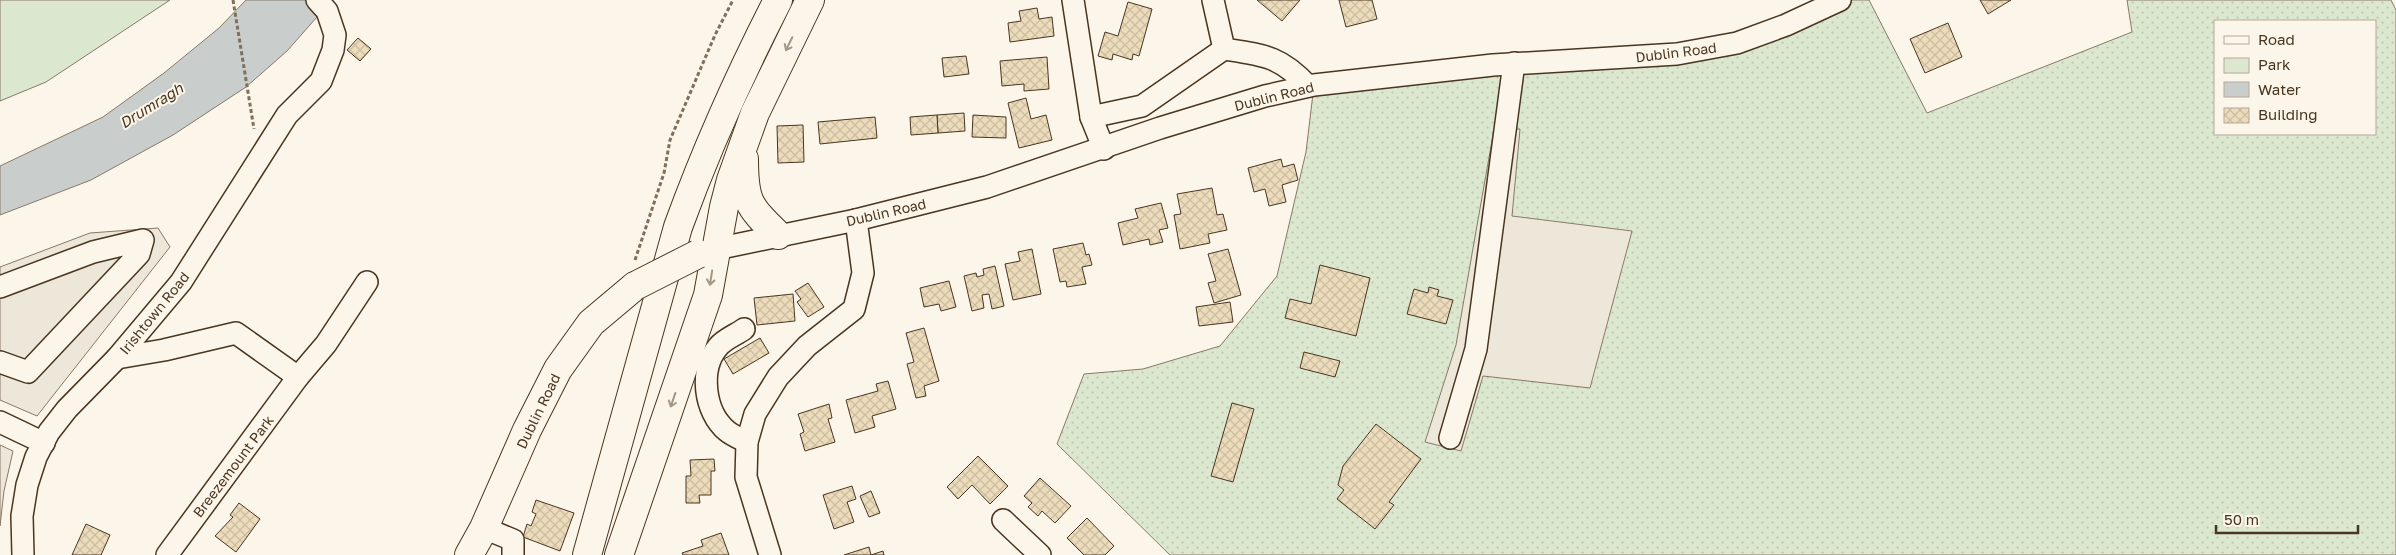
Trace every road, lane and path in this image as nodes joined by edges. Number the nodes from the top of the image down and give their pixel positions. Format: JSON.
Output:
{"nodes":[{"id":1,"x":233,"y":0,"type":"edge"},
{"id":2,"x":733,"y":0,"type":"edge"},
{"id":3,"x":778,"y":0,"type":"edge"},
{"id":4,"x":810,"y":0,"type":"edge"},
{"id":5,"x":1073,"y":0,"type":"edge"},
{"id":6,"x":1213,"y":0,"type":"edge"},
{"id":7,"x":1840,"y":0,"type":"edge"},
{"id":8,"x":322,"y":6,"type":"edge"},
{"id":9,"x":1224,"y":49,"type":"junction"},
{"id":10,"x":1514,"y":63,"type":"junction"},
{"id":11,"x":1308,"y":86,"type":"junction"},
{"id":12,"x":1091,"y":117,"type":"junction"},
{"id":13,"x":253,"y":118,"type":"dead end"},
{"id":14,"x":743,"y":145,"type":"junction"},
{"id":15,"x":1104,"y":149,"type":"junction"},
{"id":16,"x":856,"y":220,"type":"junction"},
{"id":17,"x":778,"y":235,"type":"junction"},
{"id":18,"x":707,"y":251,"type":"junction"},
{"id":19,"x":367,"y":282,"type":"dead end"},
{"id":20,"x":0,"y":287,"type":"edge"},
{"id":21,"x":630,"y":290,"type":"junction"},
{"id":22,"x":744,"y":330,"type":"dead end"},
{"id":23,"x":117,"y":358,"type":"junction"},
{"id":24,"x":0,"y":362,"type":"edge"},
{"id":25,"x":298,"y":377,"type":"junction"},
{"id":26,"x":0,"y":422,"type":"edge"},
{"id":27,"x":1450,"y":438,"type":"dead end"},
{"id":28,"x":747,"y":442,"type":"junction"},
{"id":29,"x":44,"y":443,"type":"junction"},
{"id":30,"x":1004,"y":520,"type":"dead end"},
{"id":31,"x":484,"y":528,"type":"junction"},
{"id":32,"x":23,"y":555,"type":"edge"},
{"id":33,"x":167,"y":555,"type":"edge"},
{"id":34,"x":469,"y":555,"type":"edge"},
{"id":35,"x":513,"y":555,"type":"edge"},
{"id":36,"x":588,"y":555,"type":"edge"},
{"id":37,"x":618,"y":555,"type":"edge"},
{"id":38,"x":770,"y":555,"type":"edge"},
{"id":39,"x":1040,"y":555,"type":"edge"}],
"edges":[{"from":1,"to":13,"type":"path"},
{"from":2,"to":21,"type":"path"},
{"from":3,"to":36,"type":"main road"},
{"from":4,"to":14,"type":"main road","one_way":true},
{"from":5,"to":12,"type":"street"},
{"from":6,"to":9,"type":"street"},
{"from":7,"to":10,"type":"street","name":"Dublin Road"},
{"from":8,"to":23,"type":"street","name":"Irishtown Road"},
{"from":9,"to":11,"type":"street"},
{"from":9,"to":12,"type":"street"},
{"from":10,"to":11,"type":"street","name":"Dublin Road"},
{"from":10,"to":27,"type":"street"},
{"from":11,"to":15,"type":"street","name":"Dublin Road"},
{"from":12,"to":15,"type":"street"},
{"from":14,"to":17,"type":"main road"},
{"from":14,"to":18,"type":"main road"},
{"from":15,"to":16,"type":"street","name":"Dublin Road"},
{"from":16,"to":17,"type":"street","name":"Dublin Road"},
{"from":16,"to":28,"type":"street"},
{"from":17,"to":18,"type":"street","name":"Dublin Road"},
{"from":18,"to":21,"type":"main road","name":"Dublin Road","bridge":true},
{"from":18,"to":37,"type":"main road","one_way":true},
{"from":19,"to":25,"type":"street","name":"Breezemount Park"},
{"from":20,"to":24,"type":"street"},
{"from":21,"to":31,"type":"main road","name":"Dublin Road"},
{"from":22,"to":28,"type":"street"},
{"from":23,"to":25,"type":"street"},
{"from":23,"to":29,"type":"street","name":"Irishtown Road"},
{"from":25,"to":33,"type":"street","name":"Breezemount Park"},
{"from":26,"to":29,"type":"street"},
{"from":28,"to":38,"type":"street"},
{"from":29,"to":32,"type":"street","name":"Irishtown Road"},
{"from":30,"to":39,"type":"street"},
{"from":31,"to":34,"type":"main road","name":"Dublin Road"},
{"from":31,"to":35,"type":"street"}]}
